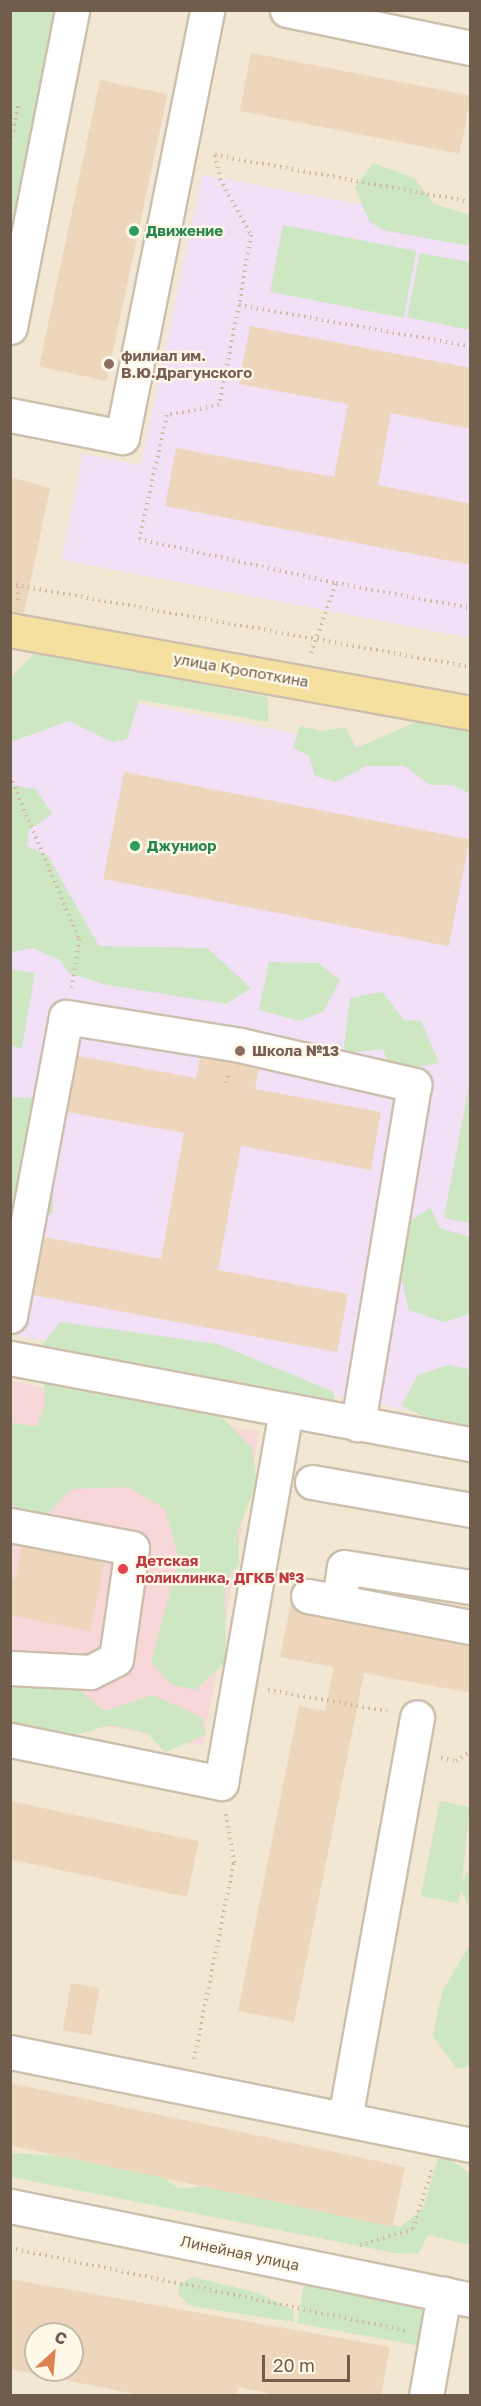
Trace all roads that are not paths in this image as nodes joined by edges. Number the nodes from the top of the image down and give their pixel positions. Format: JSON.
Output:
{"nodes":[{"id":1,"x":72,"y":10,"type":"edge"},
{"id":2,"x":207,"y":10,"type":"edge"},
{"id":3,"x":287,"y":10,"type":"edge"},
{"id":4,"x":471,"y":48,"type":"edge"},
{"id":5,"x":10,"y":327,"type":"edge"},
{"id":6,"x":10,"y":415,"type":"edge"},
{"id":7,"x":10,"y":630,"type":"edge"},
{"id":8,"x":471,"y":713,"type":"edge"},
{"id":9,"x":10,"y":1316,"type":"edge"},
{"id":10,"x":10,"y":1358,"type":"edge"},
{"id":11,"x":286,"y":1411,"type":"junction"},
{"id":12,"x":358,"y":1424,"type":"junction"},
{"id":13,"x":471,"y":1444,"type":"edge"},
{"id":14,"x":312,"y":1482,"type":"dead end"},
{"id":15,"x":471,"y":1510,"type":"edge"},
{"id":16,"x":10,"y":1525,"type":"edge"},
{"id":17,"x":471,"y":1587,"type":"edge"},
{"id":18,"x":471,"y":1627,"type":"edge"},
{"id":19,"x":10,"y":1668,"type":"edge"},
{"id":20,"x":417,"y":1717,"type":"road end"},
{"id":21,"x":10,"y":1740,"type":"edge"},
{"id":22,"x":10,"y":2052,"type":"edge"},
{"id":23,"x":345,"y":2118,"type":"junction"},
{"id":24,"x":456,"y":2142,"type":"edge"},
{"id":25,"x":10,"y":2206,"type":"edge"},
{"id":26,"x":457,"y":2297,"type":"edge"},
{"id":27,"x":426,"y":2396,"type":"edge"}],
"edges":[{"from":1,"to":5,"type":"street"},
{"from":2,"to":6,"type":"street"},
{"from":3,"to":4,"type":"street"},
{"from":7,"to":8,"type":"main road","name":"улица Кропоткина"},
{"from":9,"to":12,"type":"street"},
{"from":10,"to":11,"type":"street"},
{"from":11,"to":12,"type":"street"},
{"from":11,"to":21,"type":"street"},
{"from":12,"to":13,"type":"street"},
{"from":14,"to":15,"type":"street"},
{"from":16,"to":19,"type":"street"},
{"from":17,"to":18,"type":"street"},
{"from":20,"to":23,"type":"street"},
{"from":22,"to":23,"type":"street"},
{"from":23,"to":24,"type":"street"},
{"from":25,"to":26,"type":"street","name":"Линейная улица"},
{"from":26,"to":27,"type":"street"}]}
